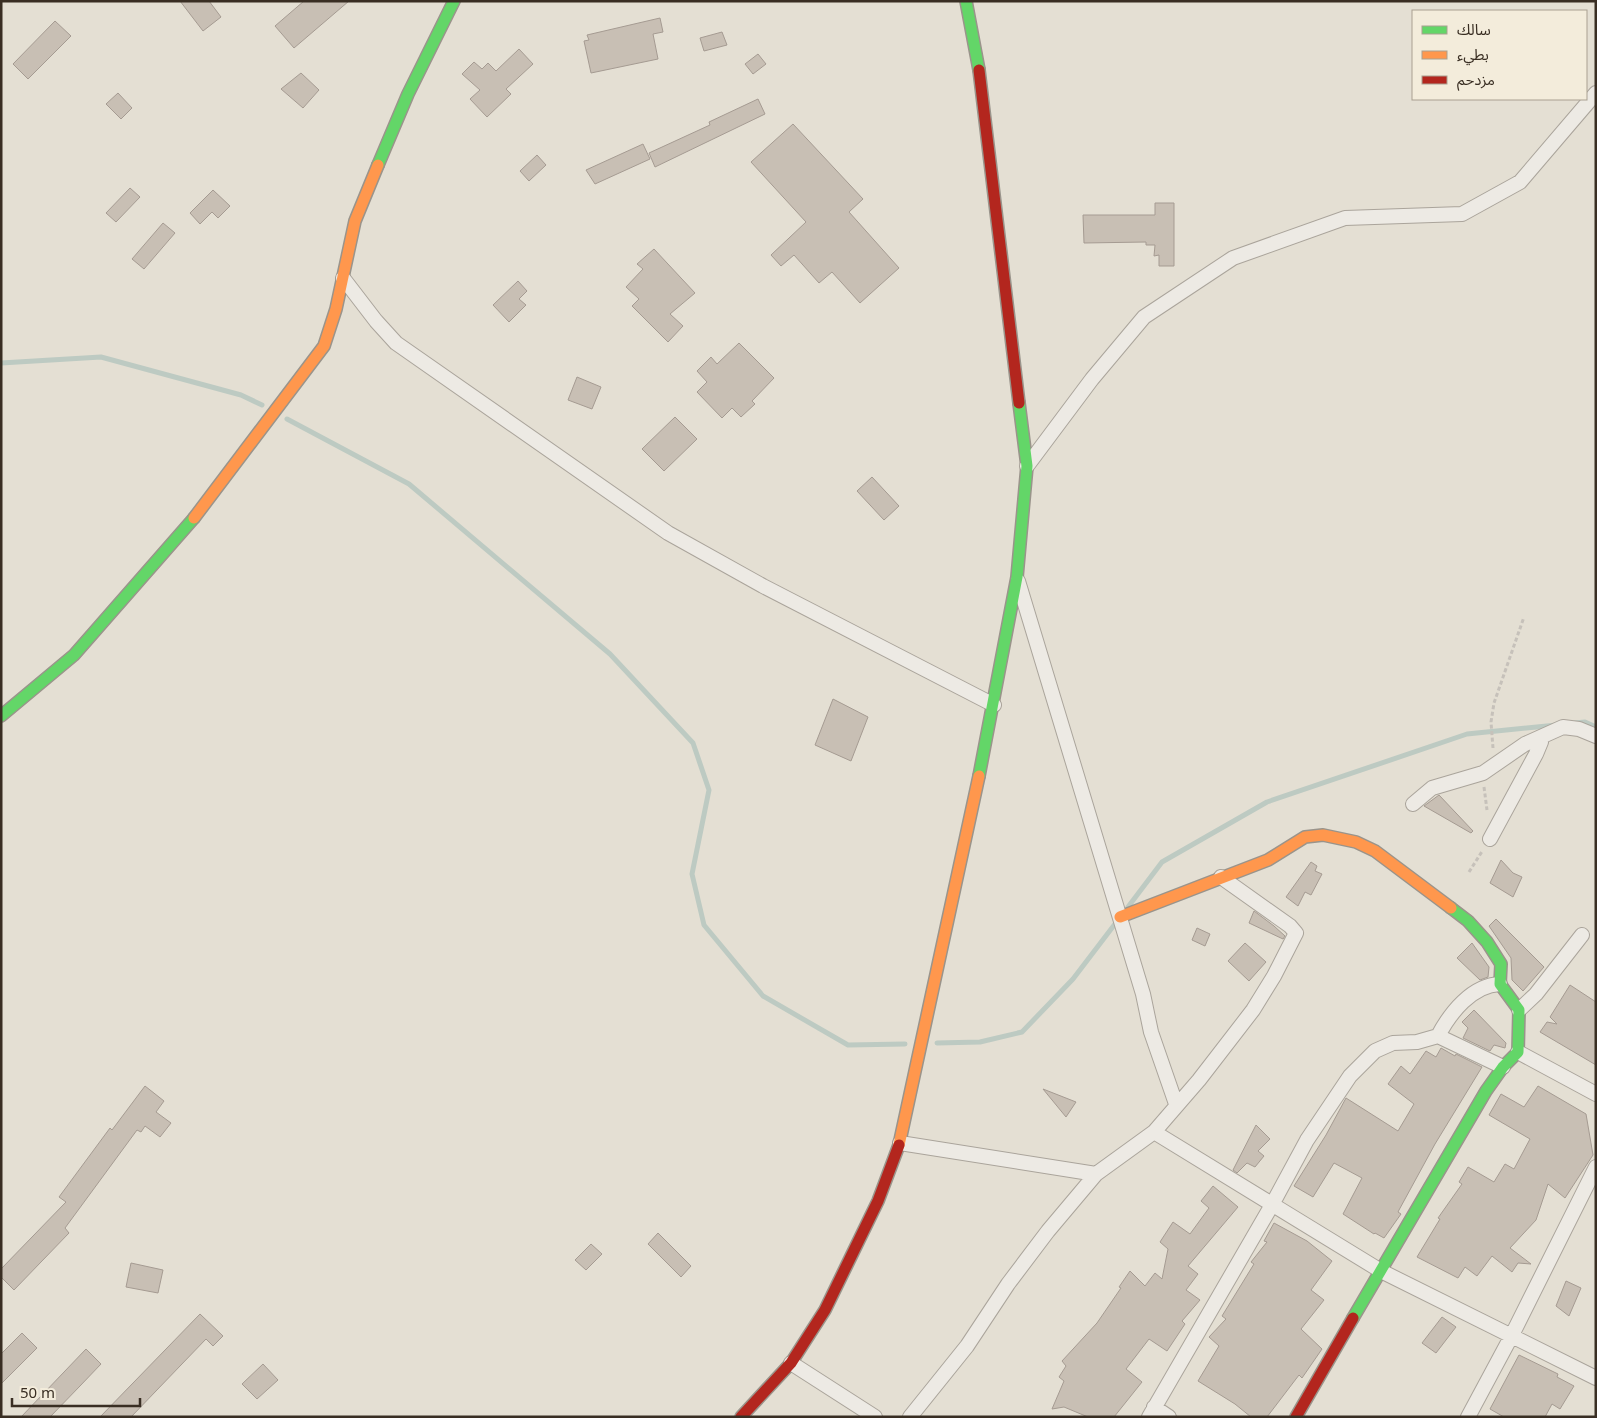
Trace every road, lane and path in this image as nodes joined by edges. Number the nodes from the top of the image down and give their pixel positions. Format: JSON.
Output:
{"nodes":[{"id":1,"x":454,"y":1,"type":"edge"},
{"id":2,"x":966,"y":1,"type":"edge"},
{"id":3,"x":1596,"y":93,"type":"edge"},
{"id":4,"x":343,"y":278,"type":"junction"},
{"id":5,"x":1027,"y":466,"type":"junction"},
{"id":6,"x":1017,"y":577,"type":"junction"},
{"id":7,"x":1524,"y":617,"type":"dead end"},
{"id":8,"x":994,"y":705,"type":"junction"},
{"id":9,"x":1,"y":716,"type":"edge"},
{"id":10,"x":1596,"y":736,"type":"edge"},
{"id":11,"x":1539,"y":738,"type":"junction"},
{"id":12,"x":1483,"y":773,"type":"junction"},
{"id":13,"x":1412,"y":804,"type":"dead end"},
{"id":14,"x":1488,"y":812,"type":"dead end"},
{"id":15,"x":1490,"y":839,"type":"joint"},
{"id":16,"x":1469,"y":872,"type":"dead end"},
{"id":17,"x":1221,"y":878,"type":"junction"},
{"id":18,"x":1120,"y":918,"type":"junction"},
{"id":19,"x":1582,"y":935,"type":"dead end"},
{"id":20,"x":1500,"y":984,"type":"junction"},
{"id":21,"x":1519,"y":1010,"type":"junction"},
{"id":22,"x":1438,"y":1036,"type":"junction"},
{"id":23,"x":1518,"y":1052,"type":"junction"},
{"id":24,"x":1503,"y":1067,"type":"junction"},
{"id":25,"x":1596,"y":1094,"type":"edge"},
{"id":26,"x":1176,"y":1104,"type":"junction"},
{"id":27,"x":1154,"y":1132,"type":"junction"},
{"id":28,"x":900,"y":1143,"type":"junction"},
{"id":29,"x":1596,"y":1167,"type":"edge"},
{"id":30,"x":1096,"y":1174,"type":"junction"},
{"id":31,"x":1273,"y":1203,"type":"junction"},
{"id":32,"x":1381,"y":1271,"type":"junction"},
{"id":33,"x":1512,"y":1335,"type":"junction"},
{"id":34,"x":791,"y":1363,"type":"junction"},
{"id":35,"x":1596,"y":1378,"type":"edge"},
{"id":36,"x":1151,"y":1412,"type":"edge"},
{"id":37,"x":741,"y":1417,"type":"edge"},
{"id":38,"x":875,"y":1417,"type":"edge"},
{"id":39,"x":910,"y":1417,"type":"edge"},
{"id":40,"x":1170,"y":1417,"type":"edge"},
{"id":41,"x":1296,"y":1417,"type":"edge"},
{"id":42,"x":1468,"y":1417,"type":"edge"}],
"edges":[{"from":1,"to":4,"type":"street"},
{"from":2,"to":5,"type":"street"},
{"from":3,"to":5,"type":"street"},
{"from":4,"to":8,"type":"street"},
{"from":4,"to":9,"type":"street"},
{"from":5,"to":6,"type":"street"},
{"from":6,"to":8,"type":"street"},
{"from":6,"to":18,"type":"street"},
{"from":7,"to":12,"type":"path"},
{"from":8,"to":28,"type":"street"},
{"from":10,"to":11,"type":"street"},
{"from":11,"to":12,"type":"street"},
{"from":11,"to":15,"type":"street"},
{"from":12,"to":13,"type":"street"},
{"from":12,"to":14,"type":"path"},
{"from":15,"to":16,"type":"path"},
{"from":17,"to":18,"type":"street"},
{"from":17,"to":20,"type":"street"},
{"from":17,"to":26,"type":"street"},
{"from":18,"to":26,"type":"street"},
{"from":19,"to":21,"type":"street"},
{"from":20,"to":21,"type":"street"},
{"from":20,"to":22,"type":"street"},
{"from":21,"to":23,"type":"street"},
{"from":22,"to":24,"type":"street"},
{"from":22,"to":31,"type":"street"},
{"from":23,"to":24,"type":"street"},
{"from":23,"to":25,"type":"street"},
{"from":24,"to":32,"type":"street"},
{"from":26,"to":27,"type":"street"},
{"from":27,"to":30,"type":"street"},
{"from":27,"to":31,"type":"street"},
{"from":28,"to":30,"type":"street"},
{"from":28,"to":34,"type":"street"},
{"from":29,"to":33,"type":"street"},
{"from":30,"to":39,"type":"street"},
{"from":31,"to":32,"type":"street"},
{"from":31,"to":36,"type":"street"},
{"from":32,"to":33,"type":"street"},
{"from":32,"to":41,"type":"street"},
{"from":33,"to":35,"type":"street"},
{"from":33,"to":42,"type":"street"},
{"from":34,"to":37,"type":"street"},
{"from":34,"to":38,"type":"street"},
{"from":36,"to":40,"type":"street"}]}
